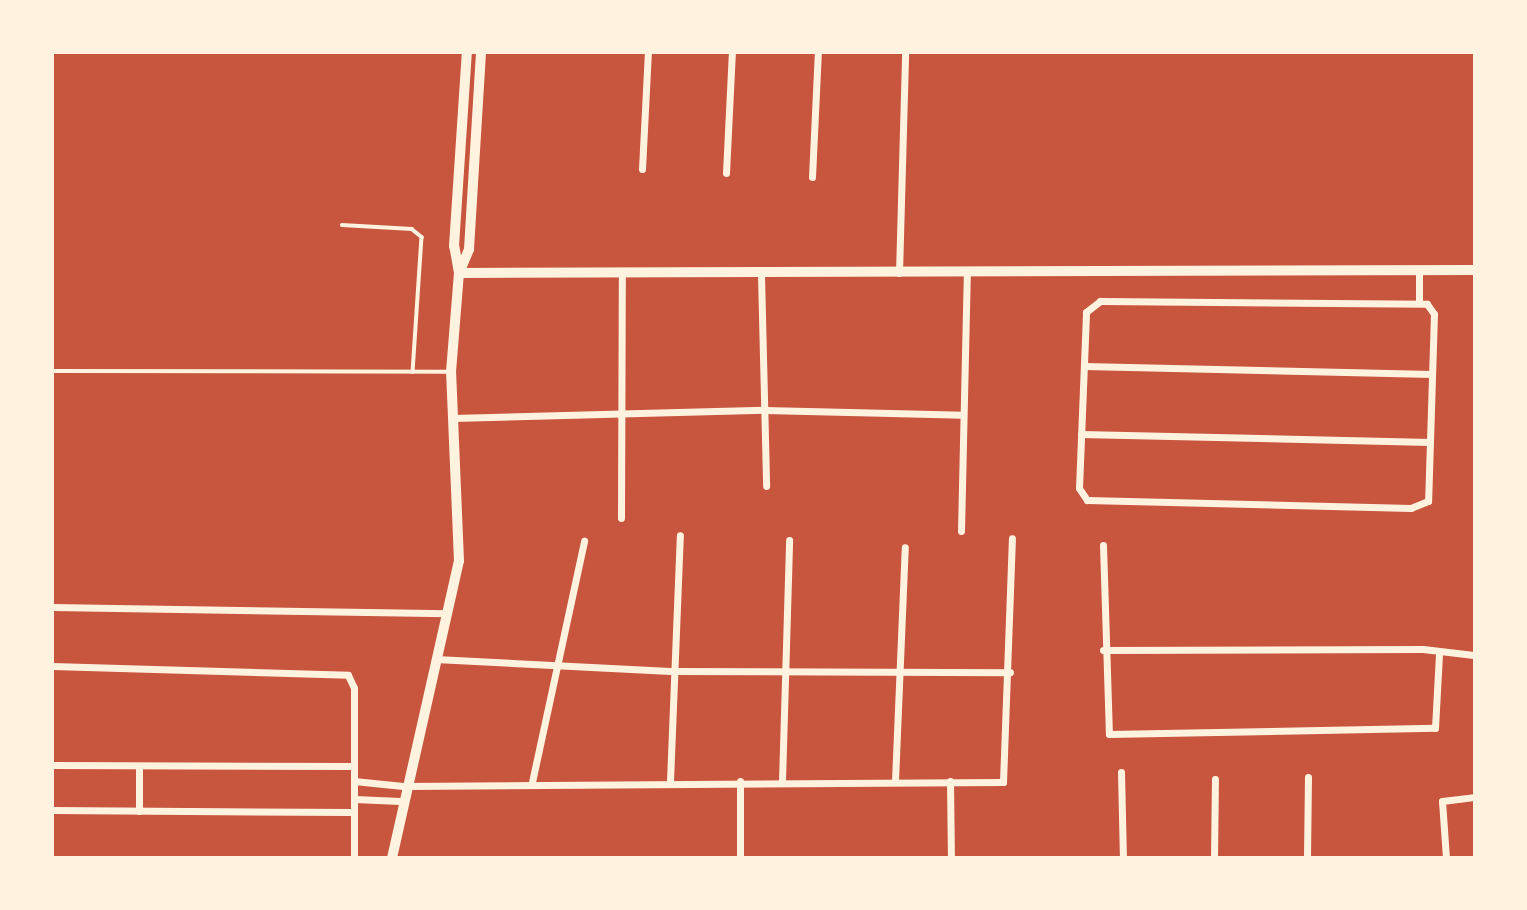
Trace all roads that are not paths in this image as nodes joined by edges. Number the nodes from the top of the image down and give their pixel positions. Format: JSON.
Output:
{"nodes":[{"id":1,"x":467,"y":52,"type":"edge"},
{"id":2,"x":481,"y":52,"type":"edge"},
{"id":3,"x":648,"y":52,"type":"edge"},
{"id":4,"x":732,"y":52,"type":"edge"},
{"id":5,"x":818,"y":52,"type":"edge"},
{"id":6,"x":905,"y":52,"type":"edge"},
{"id":7,"x":642,"y":169,"type":"dead end"},
{"id":8,"x":726,"y":173,"type":"dead end"},
{"id":9,"x":811,"y":177,"type":"dead end"},
{"id":10,"x":342,"y":225,"type":"dead end"},
{"id":11,"x":1475,"y":270,"type":"edge"},
{"id":12,"x":1419,"y":271,"type":"junction"},
{"id":13,"x":459,"y":273,"type":"junction"},
{"id":14,"x":899,"y":273,"type":"junction"},
{"id":15,"x":967,"y":273,"type":"junction"},
{"id":16,"x":622,"y":275,"type":"junction"},
{"id":17,"x":761,"y":275,"type":"junction"},
{"id":18,"x":1419,"y":303,"type":"junction"},
{"id":19,"x":1084,"y":366,"type":"junction"},
{"id":20,"x":52,"y":370,"type":"edge"},
{"id":21,"x":413,"y":372,"type":"junction"},
{"id":22,"x":451,"y":372,"type":"junction"},
{"id":23,"x":1432,"y":374,"type":"junction"},
{"id":24,"x":765,"y":410,"type":"junction"},
{"id":25,"x":963,"y":415,"type":"junction"},
{"id":26,"x":620,"y":416,"type":"junction"},
{"id":27,"x":453,"y":418,"type":"junction"},
{"id":28,"x":1082,"y":434,"type":"junction"},
{"id":29,"x":1430,"y":442,"type":"junction"},
{"id":30,"x":766,"y":486,"type":"dead end"},
{"id":31,"x":621,"y":518,"type":"dead end"},
{"id":32,"x":961,"y":531,"type":"dead end"},
{"id":33,"x":680,"y":535,"type":"dead end"},
{"id":34,"x":1012,"y":538,"type":"dead end"},
{"id":35,"x":789,"y":540,"type":"dead end"},
{"id":36,"x":584,"y":541,"type":"dead end"},
{"id":37,"x":1102,"y":545,"type":"dead end"},
{"id":38,"x":905,"y":547,"type":"dead end"},
{"id":39,"x":52,"y":607,"type":"edge"},
{"id":40,"x":448,"y":613,"type":"junction"},
{"id":41,"x":1103,"y":650,"type":"junction"},
{"id":42,"x":1439,"y":654,"type":"junction"},
{"id":43,"x":1475,"y":655,"type":"edge"},
{"id":44,"x":435,"y":659,"type":"junction"},
{"id":45,"x":52,"y":666,"type":"edge"},
{"id":46,"x":558,"y":667,"type":"junction"},
{"id":47,"x":675,"y":671,"type":"junction"},
{"id":48,"x":900,"y":671,"type":"junction"},
{"id":49,"x":786,"y":672,"type":"junction"},
{"id":50,"x":1010,"y":672,"type":"junction"},
{"id":51,"x":52,"y":765,"type":"edge"},
{"id":52,"x":139,"y":766,"type":"junction"},
{"id":53,"x":354,"y":766,"type":"junction"},
{"id":54,"x":1121,"y":772,"type":"dead end"},
{"id":55,"x":1308,"y":777,"type":"dead end"},
{"id":56,"x":1215,"y":779,"type":"dead end"},
{"id":57,"x":950,"y":780,"type":"junction"},
{"id":58,"x":670,"y":781,"type":"junction"},
{"id":59,"x":740,"y":781,"type":"junction"},
{"id":60,"x":782,"y":781,"type":"junction"},
{"id":61,"x":895,"y":781,"type":"junction"},
{"id":62,"x":354,"y":782,"type":"junction"},
{"id":63,"x":531,"y":782,"type":"junction"},
{"id":64,"x":403,"y":786,"type":"junction"},
{"id":65,"x":1475,"y":797,"type":"edge"},
{"id":66,"x":354,"y":799,"type":"junction"},
{"id":67,"x":400,"y":801,"type":"junction"},
{"id":68,"x":52,"y":810,"type":"edge"},
{"id":69,"x":139,"y":811,"type":"junction"},
{"id":70,"x":353,"y":812,"type":"junction"},
{"id":71,"x":354,"y":858,"type":"edge"},
{"id":72,"x":391,"y":858,"type":"edge"},
{"id":73,"x":740,"y":858,"type":"edge"},
{"id":74,"x":951,"y":858,"type":"edge"},
{"id":75,"x":1122,"y":858,"type":"edge"},
{"id":76,"x":1214,"y":858,"type":"edge"},
{"id":77,"x":1307,"y":858,"type":"edge"},
{"id":78,"x":1446,"y":858,"type":"edge"}],
"edges":[{"from":1,"to":13,"type":"main road"},
{"from":2,"to":13,"type":"main road"},
{"from":3,"to":7,"type":"street"},
{"from":4,"to":8,"type":"street"},
{"from":5,"to":9,"type":"street"},
{"from":6,"to":14,"type":"street"},
{"from":10,"to":21,"type":"lane"},
{"from":11,"to":12,"type":"main road"},
{"from":12,"to":15,"type":"main road"},
{"from":12,"to":18,"type":"street"},
{"from":13,"to":16,"type":"main road"},
{"from":13,"to":22,"type":"street"},
{"from":14,"to":15,"type":"main road"},
{"from":14,"to":17,"type":"main road"},
{"from":15,"to":25,"type":"street"},
{"from":16,"to":17,"type":"main road"},
{"from":16,"to":26,"type":"street"},
{"from":17,"to":24,"type":"street"},
{"from":18,"to":19,"type":"street"},
{"from":18,"to":23,"type":"street"},
{"from":19,"to":23,"type":"street"},
{"from":19,"to":28,"type":"street"},
{"from":20,"to":21,"type":"lane"},
{"from":21,"to":22,"type":"lane"},
{"from":22,"to":27,"type":"street"},
{"from":23,"to":29,"type":"street"},
{"from":24,"to":25,"type":"street"},
{"from":24,"to":26,"type":"street"},
{"from":24,"to":30,"type":"street"},
{"from":25,"to":32,"type":"street"},
{"from":26,"to":27,"type":"street"},
{"from":26,"to":31,"type":"street"},
{"from":27,"to":40,"type":"street"},
{"from":28,"to":29,"type":"street"},
{"from":28,"to":29,"type":"street"},
{"from":33,"to":47,"type":"street"},
{"from":34,"to":50,"type":"street"},
{"from":35,"to":49,"type":"street"},
{"from":36,"to":46,"type":"street"},
{"from":37,"to":41,"type":"street"},
{"from":38,"to":48,"type":"street"},
{"from":39,"to":40,"type":"street"},
{"from":40,"to":44,"type":"street"},
{"from":41,"to":42,"type":"street"},
{"from":41,"to":42,"type":"street"},
{"from":42,"to":43,"type":"street"},
{"from":44,"to":46,"type":"street"},
{"from":44,"to":64,"type":"street"},
{"from":45,"to":53,"type":"street"},
{"from":46,"to":47,"type":"street"},
{"from":46,"to":63,"type":"street"},
{"from":47,"to":49,"type":"street"},
{"from":47,"to":58,"type":"street"},
{"from":48,"to":49,"type":"street"},
{"from":48,"to":50,"type":"street"},
{"from":48,"to":61,"type":"street"},
{"from":49,"to":60,"type":"street"},
{"from":50,"to":57,"type":"street"},
{"from":51,"to":52,"type":"street"},
{"from":52,"to":53,"type":"street"},
{"from":52,"to":69,"type":"street"},
{"from":53,"to":62,"type":"street"},
{"from":54,"to":75,"type":"street"},
{"from":55,"to":77,"type":"street"},
{"from":56,"to":76,"type":"street"},
{"from":57,"to":61,"type":"street"},
{"from":57,"to":74,"type":"street"},
{"from":58,"to":59,"type":"street"},
{"from":58,"to":63,"type":"street"},
{"from":59,"to":60,"type":"street"},
{"from":59,"to":73,"type":"street"},
{"from":60,"to":61,"type":"street"},
{"from":62,"to":64,"type":"street"},
{"from":62,"to":66,"type":"street"},
{"from":63,"to":64,"type":"street"},
{"from":64,"to":67,"type":"street"},
{"from":65,"to":78,"type":"street"},
{"from":66,"to":67,"type":"street"},
{"from":66,"to":70,"type":"street"},
{"from":67,"to":72,"type":"street"},
{"from":68,"to":69,"type":"street"},
{"from":69,"to":70,"type":"street"},
{"from":70,"to":71,"type":"street"}]}
